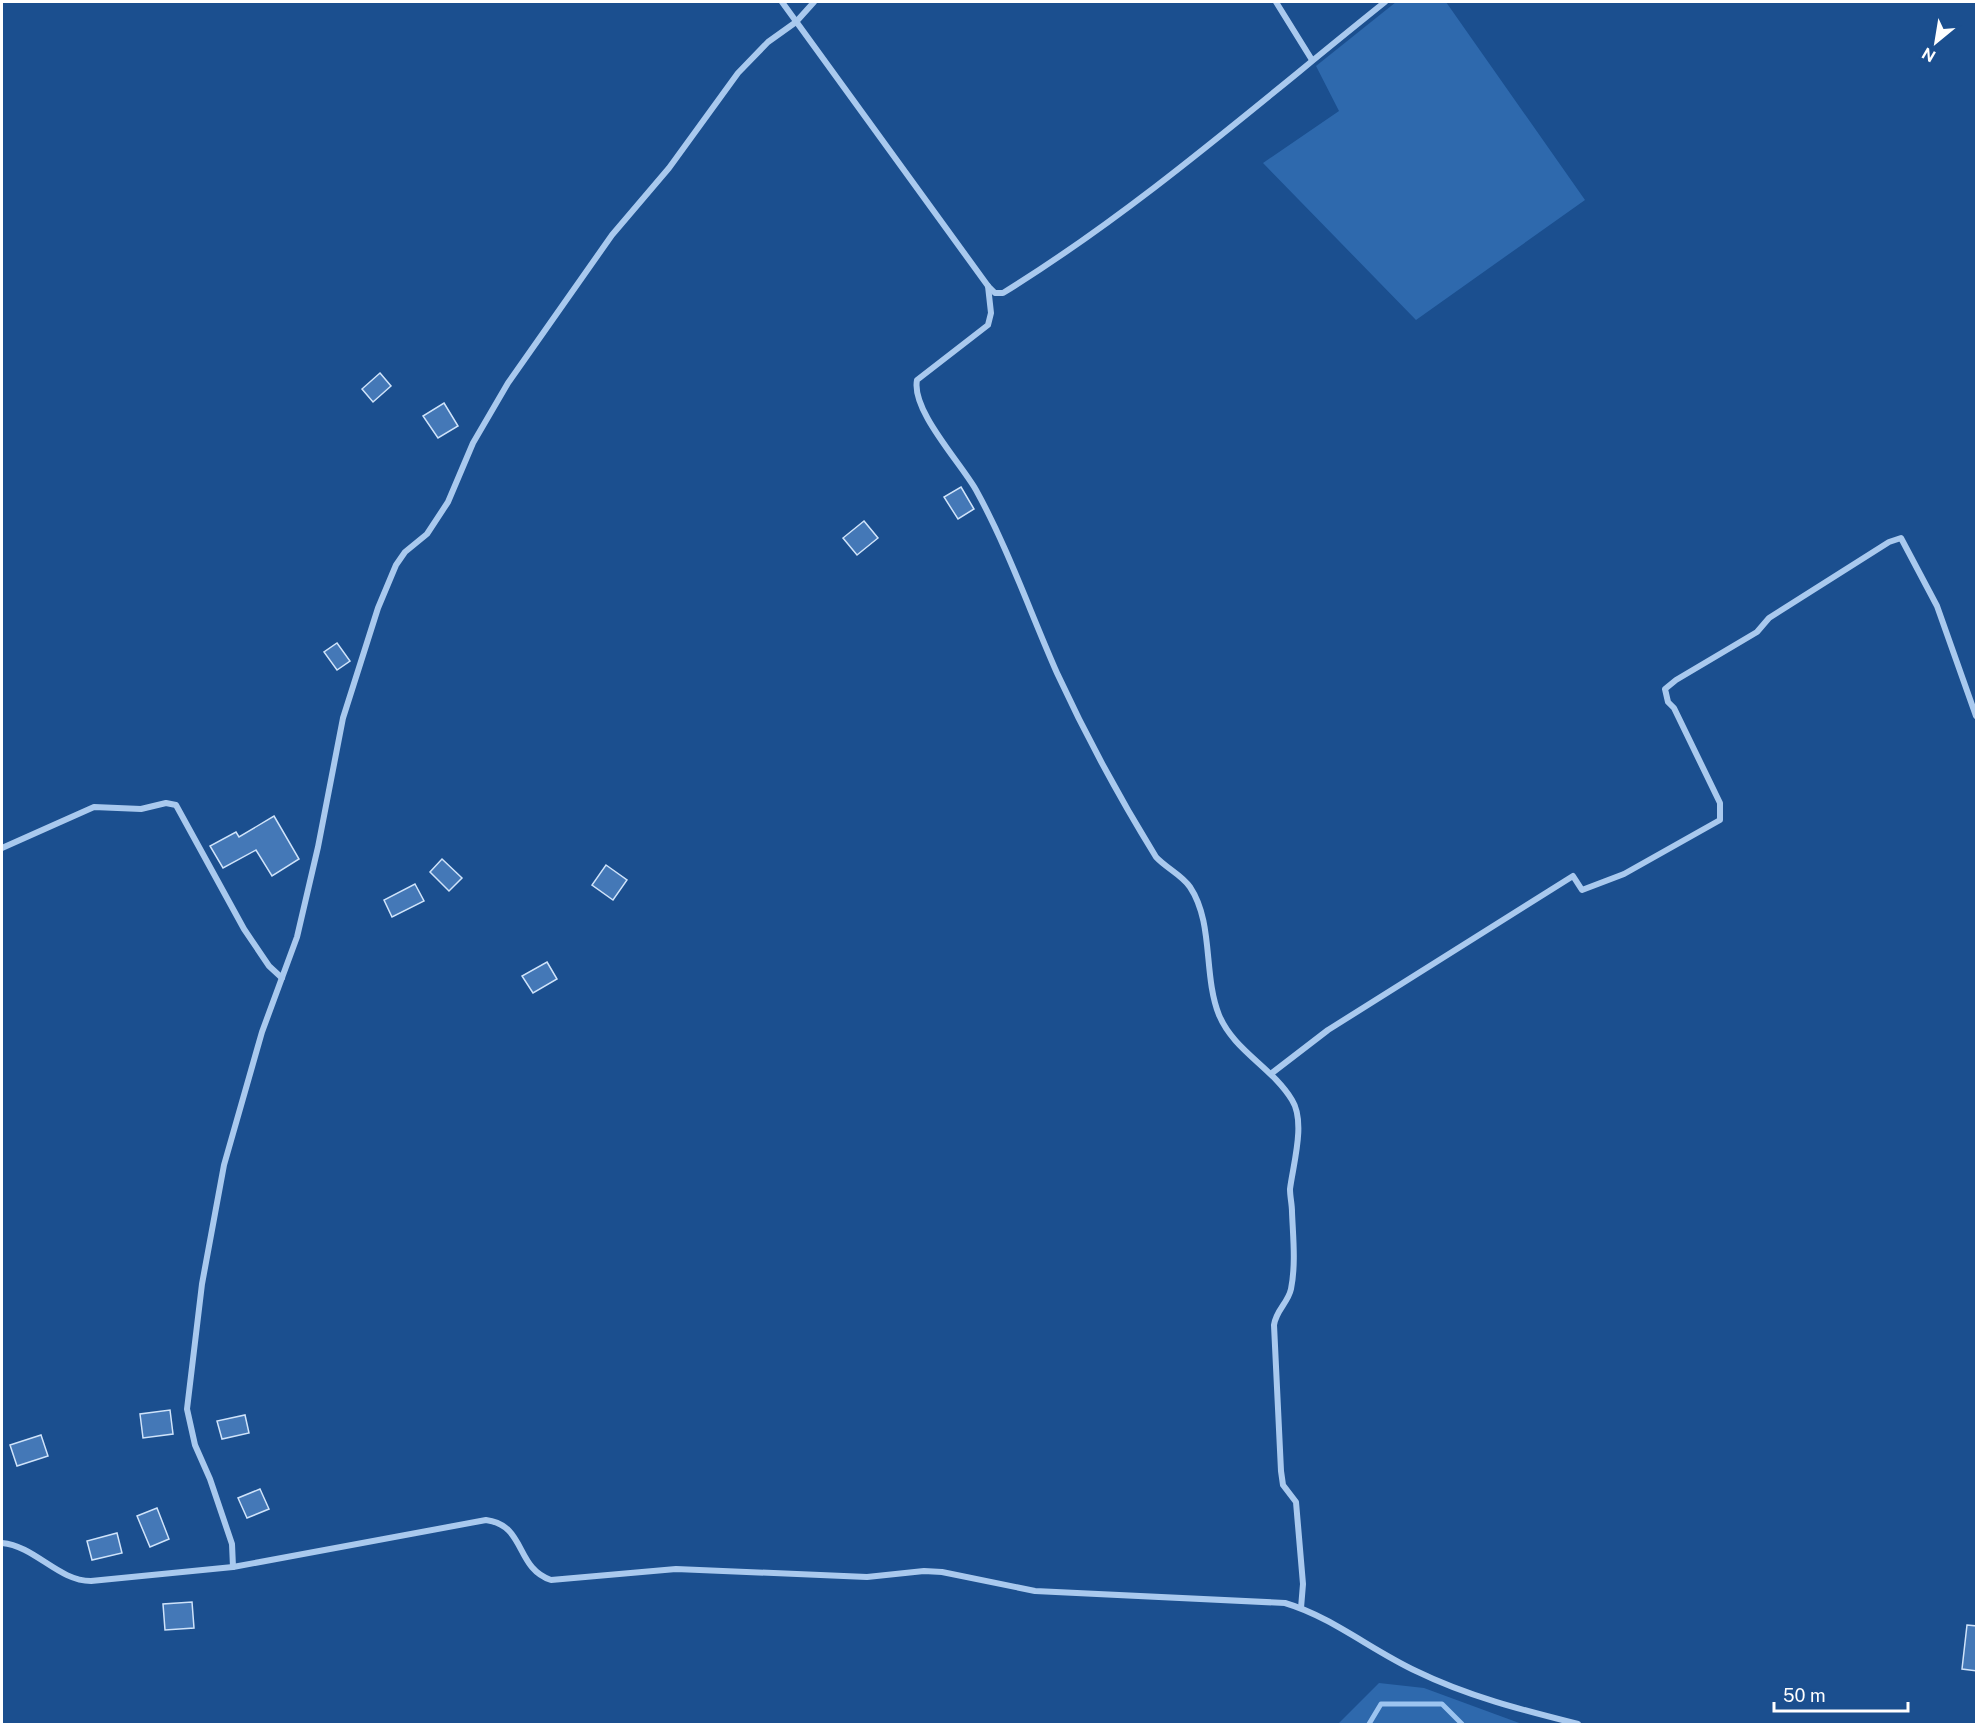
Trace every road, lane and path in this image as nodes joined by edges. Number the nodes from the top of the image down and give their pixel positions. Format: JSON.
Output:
{"nodes":[{"id":1,"x":782,"y":2,"type":"edge"},
{"id":2,"x":814,"y":2,"type":"edge"},
{"id":3,"x":1276,"y":2,"type":"edge"},
{"id":4,"x":1385,"y":2,"type":"edge"},
{"id":5,"x":796,"y":22,"type":"junction"},
{"id":6,"x":1312,"y":60,"type":"junction"},
{"id":7,"x":988,"y":286,"type":"junction"},
{"id":8,"x":1977,"y":716,"type":"edge"},
{"id":9,"x":2,"y":848,"type":"edge"},
{"id":10,"x":282,"y":978,"type":"junction"},
{"id":11,"x":1272,"y":1073,"type":"junction"},
{"id":12,"x":2,"y":1543,"type":"edge"},
{"id":13,"x":233,"y":1567,"type":"junction"},
{"id":14,"x":1301,"y":1608,"type":"junction"},
{"id":15,"x":1578,"y":1725,"type":"edge"}],
"edges":[{"from":1,"to":5,"type":"street"},
{"from":2,"to":5,"type":"street"},
{"from":3,"to":6,"type":"street"},
{"from":4,"to":6,"type":"street"},
{"from":5,"to":7,"type":"street"},
{"from":5,"to":10,"type":"street"},
{"from":6,"to":7,"type":"street"},
{"from":7,"to":11,"type":"street"},
{"from":8,"to":11,"type":"street"},
{"from":9,"to":10,"type":"street"},
{"from":10,"to":13,"type":"street"},
{"from":11,"to":14,"type":"street"},
{"from":12,"to":13,"type":"street"},
{"from":13,"to":14,"type":"street"},
{"from":14,"to":15,"type":"street"}]}
